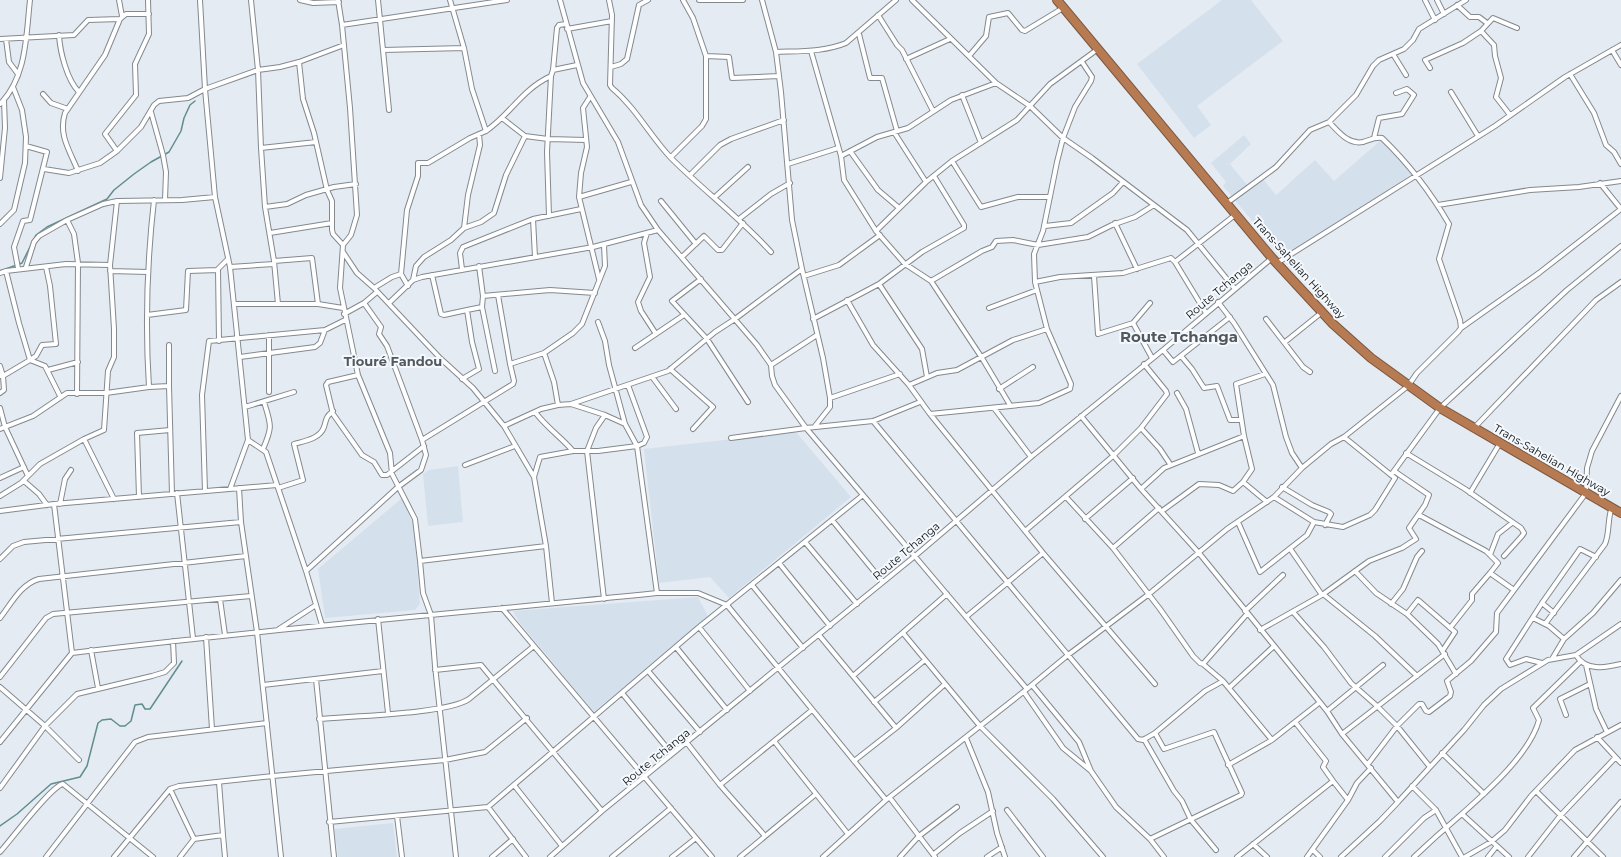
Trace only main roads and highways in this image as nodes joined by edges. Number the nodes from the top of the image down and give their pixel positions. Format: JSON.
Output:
{"nodes":[{"id":1,"x":1057,"y":0,"type":"edge"},
{"id":2,"x":1621,"y":513,"type":"edge"}],
"edges":[{"from":1,"to":2,"type":"highway","name":"Trans-Sahelian Highway"}]}
